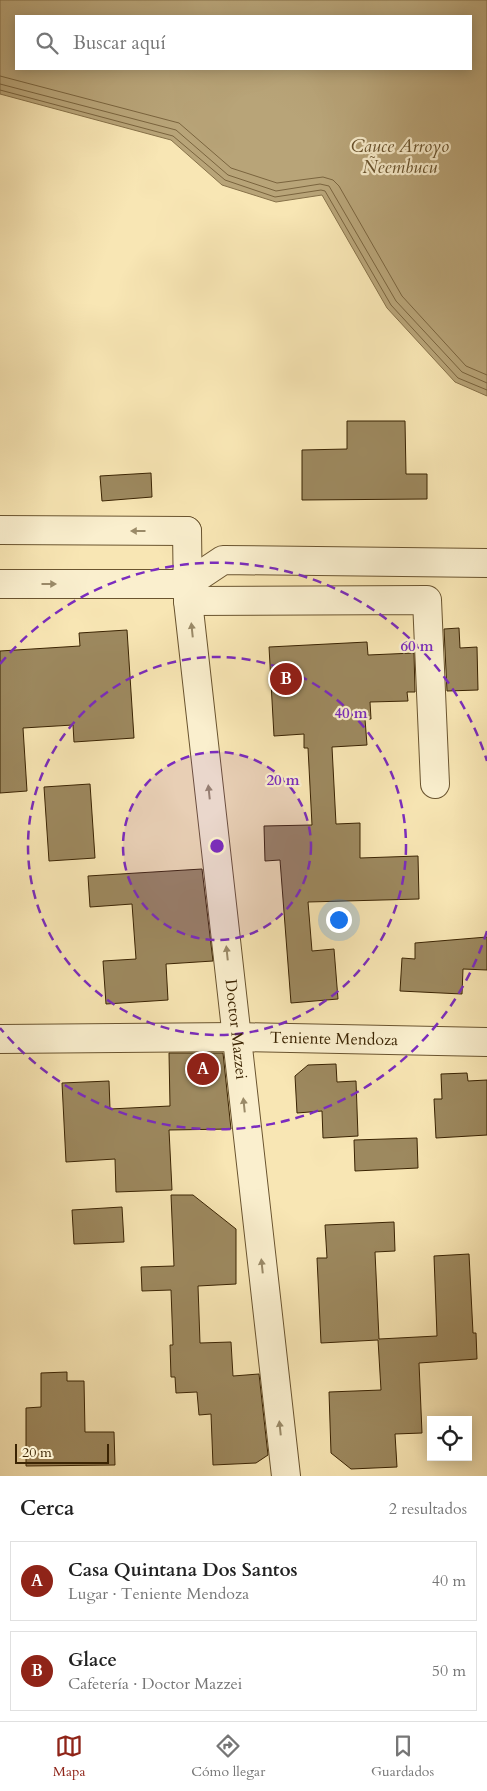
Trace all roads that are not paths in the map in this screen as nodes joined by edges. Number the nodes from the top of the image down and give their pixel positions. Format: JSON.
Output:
{"nodes":[{"id":1,"x":0,"y":530,"type":"edge"},
{"id":2,"x":187,"y":531,"type":"junction"},
{"id":3,"x":223,"y":560,"type":"junction"},
{"id":4,"x":487,"y":563,"type":"edge"},
{"id":5,"x":0,"y":584,"type":"edge"},
{"id":6,"x":188,"y":593,"type":"junction"},
{"id":7,"x":435,"y":784,"type":"dead end"},
{"id":8,"x":236,"y":1037,"type":"junction"},
{"id":9,"x":0,"y":1039,"type":"edge"},
{"id":10,"x":487,"y":1042,"type":"edge"},
{"id":11,"x":286,"y":1476,"type":"edge"}],
"edges":[{"from":2,"to":1,"type":"street","one_way":true},
{"from":2,"to":3,"type":"street"},
{"from":2,"to":6,"type":"street","name":"Doctor Mazzei"},
{"from":3,"to":4,"type":"street"},
{"from":3,"to":6,"type":"street"},
{"from":5,"to":6,"type":"street","one_way":true},
{"from":6,"to":7,"type":"street"},
{"from":8,"to":6,"type":"street","name":"Doctor Mazzei","one_way":true},
{"from":8,"to":9,"type":"street","name":"Teniente Mendoza"},
{"from":8,"to":10,"type":"street","name":"Teniente Mendoza"},
{"from":11,"to":8,"type":"street","name":"Doctor Mazzei","one_way":true}]}
